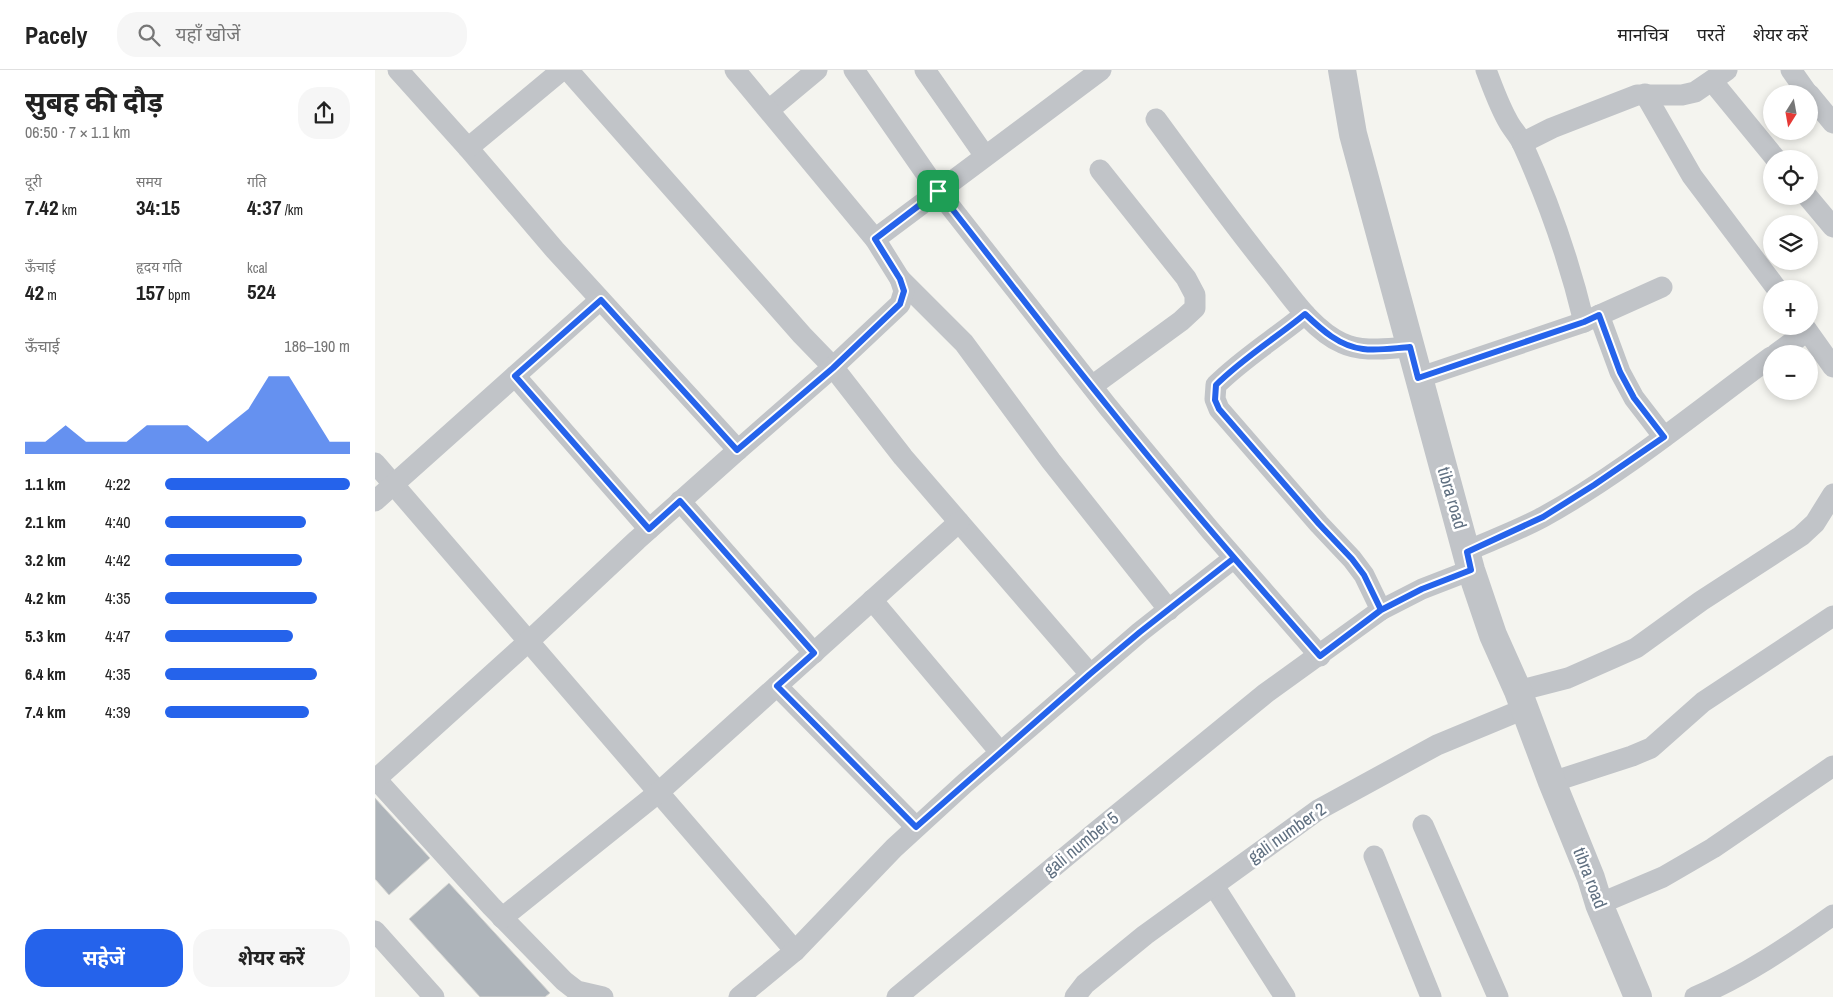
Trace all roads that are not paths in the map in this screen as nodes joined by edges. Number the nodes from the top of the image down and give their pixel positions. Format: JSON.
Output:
{"nodes":[{"id":1,"x":398,"y":70,"type":"edge"},
{"id":2,"x":562,"y":70,"type":"edge"},
{"id":3,"x":567,"y":70,"type":"edge"},
{"id":4,"x":735,"y":70,"type":"edge"},
{"id":5,"x":817,"y":70,"type":"edge"},
{"id":6,"x":855,"y":70,"type":"edge"},
{"id":7,"x":925,"y":70,"type":"edge"},
{"id":8,"x":1101,"y":70,"type":"edge"},
{"id":9,"x":1342,"y":70,"type":"edge"},
{"id":10,"x":1486,"y":70,"type":"edge"},
{"id":11,"x":1791,"y":70,"type":"edge"},
{"id":12,"x":1720,"y":75,"type":"edge"},
{"id":13,"x":1074,"y":78,"type":"edge"},
{"id":14,"x":1802,"y":85,"type":"edge"},
{"id":15,"x":1645,"y":94,"type":"junction"},
{"id":16,"x":1818,"y":105,"type":"edge"},
{"id":17,"x":769,"y":110,"type":"junction"},
{"id":18,"x":1156,"y":119,"type":"dead end"},
{"id":19,"x":1833,"y":123,"type":"edge"},
{"id":20,"x":1522,"y":143,"type":"junction"},
{"id":21,"x":468,"y":148,"type":"junction"},
{"id":22,"x":1770,"y":150,"type":"edge"},
{"id":23,"x":985,"y":156,"type":"junction"},
{"id":24,"x":1100,"y":170,"type":"dead end"},
{"id":25,"x":938,"y":191,"type":"junction"},
{"id":26,"x":1815,"y":205,"type":"edge"},
{"id":27,"x":1833,"y":227,"type":"edge"},
{"id":28,"x":875,"y":239,"type":"junction"},
{"id":29,"x":900,"y":279,"type":"junction"},
{"id":30,"x":1770,"y":280,"type":"edge"},
{"id":31,"x":1662,"y":287,"type":"dead end"},
{"id":32,"x":601,"y":300,"type":"junction"},
{"id":33,"x":1305,"y":314,"type":"junction"},
{"id":34,"x":1591,"y":319,"type":"junction"},
{"id":35,"x":1799,"y":335,"type":"edge"},
{"id":36,"x":1810,"y":335,"type":"edge"},
{"id":37,"x":1787,"y":345,"type":"edge"},
{"id":38,"x":1410,"y":347,"type":"junction"},
{"id":39,"x":1763,"y":363,"type":"edge"},
{"id":40,"x":1833,"y":367,"type":"edge"},
{"id":41,"x":833,"y":368,"type":"junction"},
{"id":42,"x":515,"y":376,"type":"junction"},
{"id":43,"x":1418,"y":378,"type":"junction"},
{"id":44,"x":1092,"y":386,"type":"junction"},
{"id":45,"x":1664,"y":437,"type":"junction"},
{"id":46,"x":737,"y":450,"type":"junction"},
{"id":47,"x":375,"y":463,"type":"edge"},
{"id":48,"x":394,"y":485,"type":"junction"},
{"id":49,"x":1833,"y":494,"type":"edge"},
{"id":50,"x":375,"y":501,"type":"edge"},
{"id":51,"x":680,"y":501,"type":"junction"},
{"id":52,"x":959,"y":522,"type":"junction"},
{"id":53,"x":649,"y":529,"type":"junction"},
{"id":54,"x":1234,"y":558,"type":"junction"},
{"id":55,"x":1469,"y":561,"type":"junction"},
{"id":56,"x":872,"y":600,"type":"junction"},
{"id":57,"x":1169,"y":610,"type":"junction"},
{"id":58,"x":1381,"y":610,"type":"junction"},
{"id":59,"x":1833,"y":616,"type":"edge"},
{"id":60,"x":529,"y":641,"type":"junction"},
{"id":61,"x":814,"y":653,"type":"junction"},
{"id":62,"x":1320,"y":656,"type":"junction"},
{"id":63,"x":1090,"y":674,"type":"junction"},
{"id":64,"x":777,"y":686,"type":"junction"},
{"id":65,"x":1521,"y":700,"type":"junction"},
{"id":66,"x":1000,"y":752,"type":"junction"},
{"id":67,"x":1833,"y":766,"type":"edge"},
{"id":68,"x":376,"y":778,"type":"edge"},
{"id":69,"x":1552,"y":782,"type":"junction"},
{"id":70,"x":659,"y":792,"type":"junction"},
{"id":71,"x":1423,"y":825,"type":"dead end"},
{"id":72,"x":916,"y":827,"type":"junction"},
{"id":73,"x":1374,"y":856,"type":"dead end"},
{"id":74,"x":1214,"y":886,"type":"junction"},
{"id":75,"x":1599,"y":904,"type":"junction"},
{"id":76,"x":1833,"y":915,"type":"edge"},
{"id":77,"x":502,"y":918,"type":"junction"},
{"id":78,"x":375,"y":932,"type":"edge"},
{"id":79,"x":795,"y":951,"type":"junction"},
{"id":80,"x":434,"y":997,"type":"edge"},
{"id":81,"x":603,"y":997,"type":"edge"},
{"id":82,"x":739,"y":997,"type":"edge"},
{"id":83,"x":897,"y":997,"type":"edge"},
{"id":84,"x":1075,"y":997,"type":"edge"},
{"id":85,"x":1285,"y":997,"type":"edge"},
{"id":86,"x":1431,"y":997,"type":"edge"},
{"id":87,"x":1498,"y":997,"type":"edge"},
{"id":88,"x":1638,"y":997,"type":"edge"},
{"id":89,"x":1695,"y":997,"type":"edge"}],
"edges":[{"from":1,"to":21,"type":"street"},
{"from":2,"to":21,"type":"street"},
{"from":3,"to":41,"type":"street"},
{"from":4,"to":17,"type":"street"},
{"from":5,"to":17,"type":"street"},
{"from":6,"to":25,"type":"street"},
{"from":7,"to":23,"type":"street"},
{"from":8,"to":13,"type":"street"},
{"from":9,"to":38,"type":"street","name":"tibra road"},
{"from":10,"to":20,"type":"street"},
{"from":11,"to":14,"type":"street"},
{"from":12,"to":15,"type":"street"},
{"from":12,"to":22,"type":"street"},
{"from":13,"to":23,"type":"street"},
{"from":15,"to":20,"type":"street"},
{"from":15,"to":30,"type":"street"},
{"from":16,"to":19,"type":"street"},
{"from":17,"to":28,"type":"street"},
{"from":18,"to":33,"type":"street"},
{"from":20,"to":34,"type":"street"},
{"from":21,"to":32,"type":"street"},
{"from":23,"to":25,"type":"street"},
{"from":24,"to":44,"type":"street"},
{"from":25,"to":28,"type":"street"},
{"from":25,"to":44,"type":"street"},
{"from":26,"to":27,"type":"street"},
{"from":28,"to":29,"type":"street"},
{"from":29,"to":41,"type":"street"},
{"from":29,"to":57,"type":"street"},
{"from":31,"to":34,"type":"street"},
{"from":32,"to":42,"type":"street"},
{"from":32,"to":46,"type":"street"},
{"from":33,"to":38,"type":"street"},
{"from":33,"to":58,"type":"street"},
{"from":34,"to":43,"type":"street"},
{"from":34,"to":45,"type":"street"},
{"from":35,"to":37,"type":"street"},
{"from":36,"to":40,"type":"street"},
{"from":38,"to":43,"type":"street","name":"tibra road"},
{"from":39,"to":45,"type":"street","name":"gali number 5"},
{"from":41,"to":46,"type":"street"},
{"from":41,"to":52,"type":"street"},
{"from":42,"to":48,"type":"street"},
{"from":42,"to":53,"type":"street"},
{"from":43,"to":55,"type":"street","name":"tibra road"},
{"from":44,"to":54,"type":"street"},
{"from":45,"to":55,"type":"street","name":"gali number 5"},
{"from":46,"to":51,"type":"street"},
{"from":47,"to":48,"type":"street"},
{"from":48,"to":50,"type":"street"},
{"from":48,"to":60,"type":"street"},
{"from":49,"to":65,"type":"street","name":"gali number 2"},
{"from":51,"to":53,"type":"street"},
{"from":51,"to":61,"type":"street"},
{"from":52,"to":56,"type":"street"},
{"from":52,"to":63,"type":"street"},
{"from":53,"to":60,"type":"street"},
{"from":54,"to":57,"type":"street"},
{"from":54,"to":62,"type":"street"},
{"from":55,"to":58,"type":"street","name":"gali number 5"},
{"from":55,"to":65,"type":"street","name":"tibra road"},
{"from":56,"to":61,"type":"street"},
{"from":56,"to":66,"type":"street"},
{"from":57,"to":63,"type":"street"},
{"from":58,"to":62,"type":"street","name":"gali number 5"},
{"from":59,"to":69,"type":"street"},
{"from":60,"to":68,"type":"street"},
{"from":60,"to":70,"type":"street"},
{"from":61,"to":64,"type":"street"},
{"from":62,"to":83,"type":"street","name":"gali number 5"},
{"from":63,"to":66,"type":"street"},
{"from":64,"to":70,"type":"street"},
{"from":64,"to":72,"type":"street"},
{"from":65,"to":69,"type":"street","name":"tibra road"},
{"from":65,"to":74,"type":"street","name":"gali number 2"},
{"from":66,"to":72,"type":"street"},
{"from":67,"to":75,"type":"street"},
{"from":68,"to":77,"type":"street"},
{"from":69,"to":75,"type":"street","name":"tibra road"},
{"from":70,"to":77,"type":"street"},
{"from":70,"to":79,"type":"street"},
{"from":71,"to":87,"type":"street"},
{"from":72,"to":79,"type":"street"},
{"from":73,"to":86,"type":"street"},
{"from":74,"to":84,"type":"street","name":"gali number 2"},
{"from":74,"to":85,"type":"street"},
{"from":75,"to":88,"type":"street","name":"tibra road"},
{"from":76,"to":89,"type":"street"},
{"from":77,"to":81,"type":"street"},
{"from":78,"to":80,"type":"street"},
{"from":79,"to":82,"type":"street"}]}
